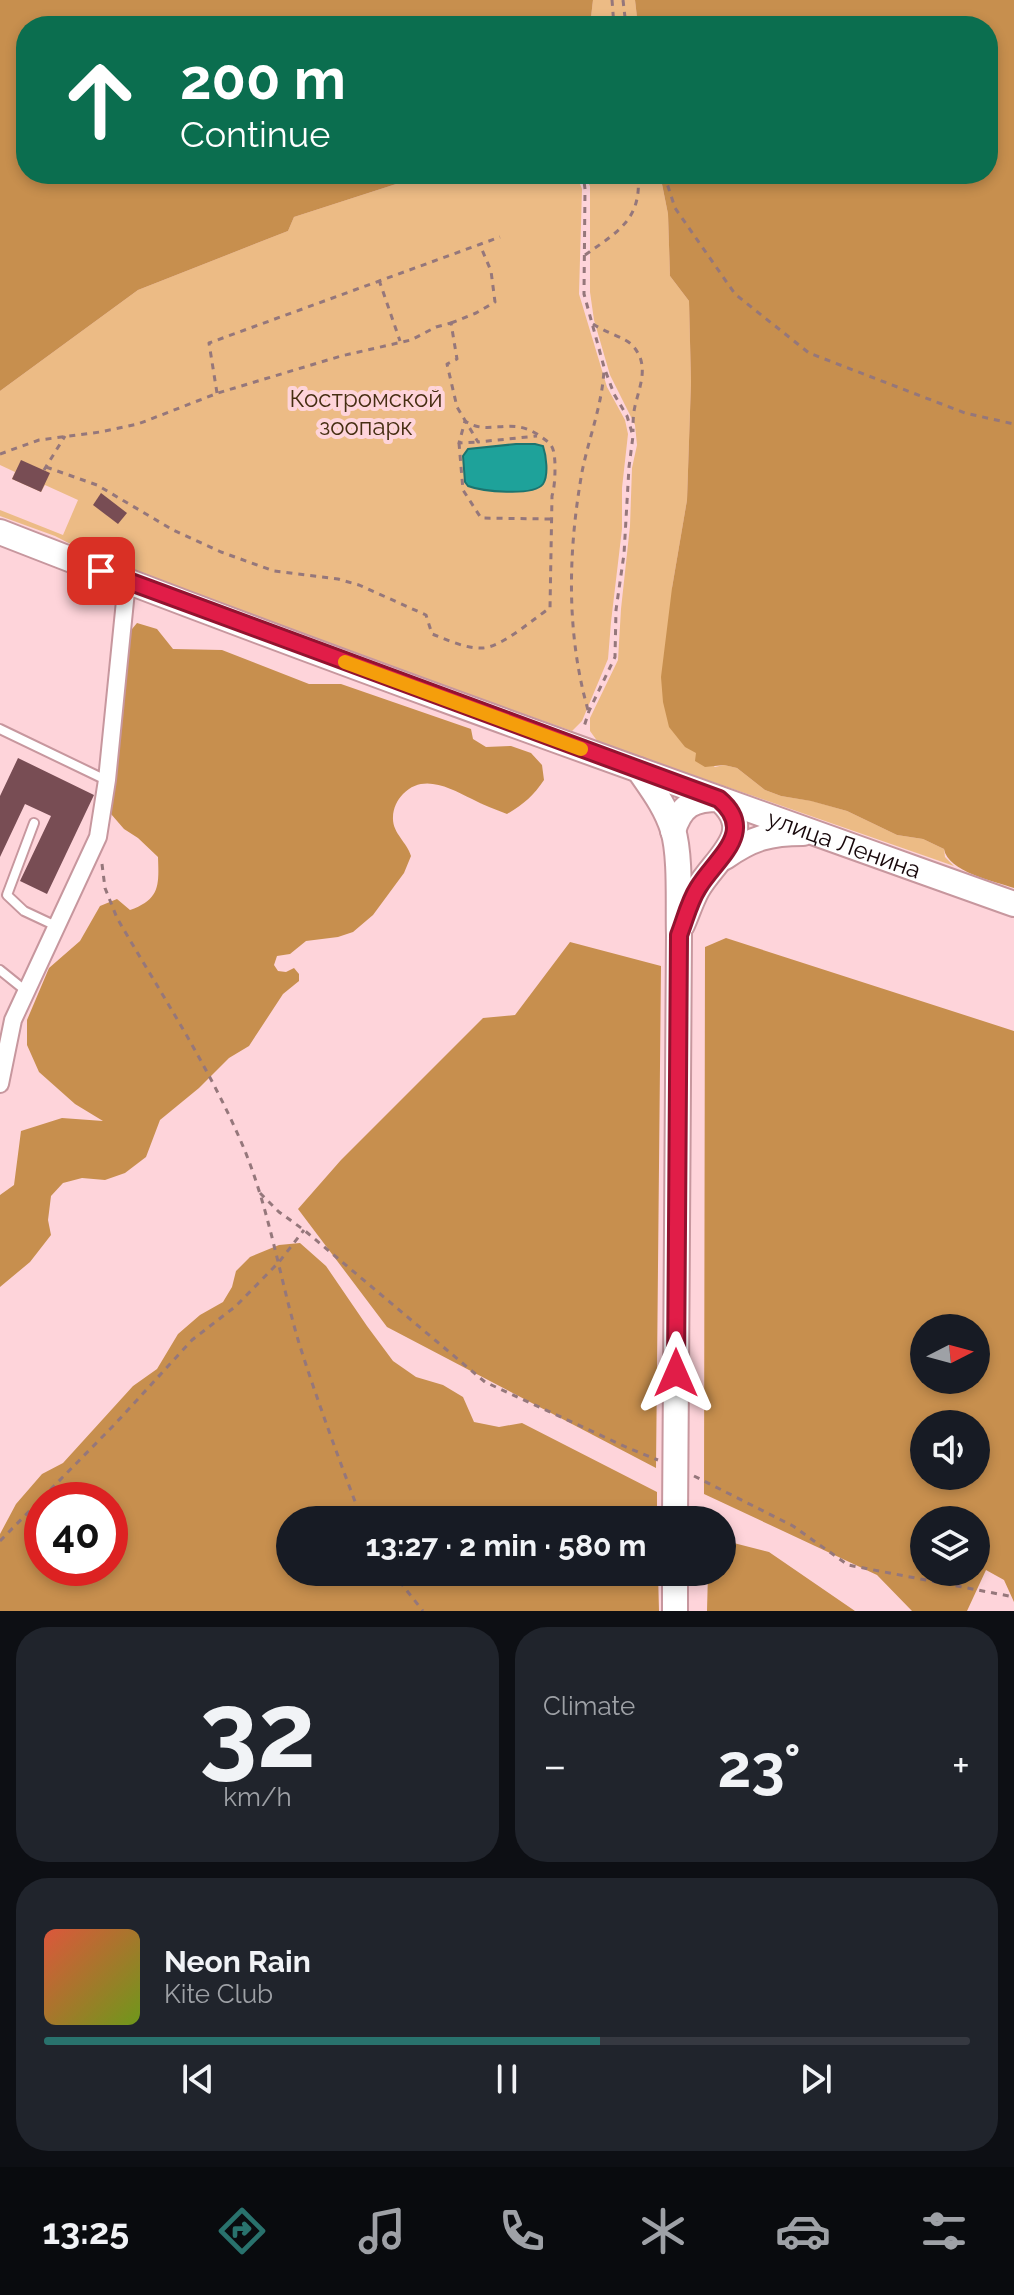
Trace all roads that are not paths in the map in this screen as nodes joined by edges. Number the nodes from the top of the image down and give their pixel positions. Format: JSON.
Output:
{"nodes":[{"id":1,"x":0,"y":532,"type":"edge"},
{"id":2,"x":127,"y":581,"type":"junction"},
{"id":3,"x":0,"y":729,"type":"edge"},
{"id":4,"x":639,"y":770,"type":"junction"},
{"id":5,"x":107,"y":780,"type":"junction"},
{"id":6,"x":719,"y":799,"type":"junction"},
{"id":7,"x":34,"y":823,"type":"dead end"},
{"id":8,"x":673,"y":831,"type":"junction"},
{"id":9,"x":817,"y":834,"type":"junction"},
{"id":10,"x":713,"y":865,"type":"junction"},
{"id":11,"x":1014,"y":904,"type":"edge"},
{"id":12,"x":57,"y":927,"type":"junction"},
{"id":13,"x":679,"y":935,"type":"junction"},
{"id":14,"x":0,"y":970,"type":"edge"},
{"id":15,"x":26,"y":991,"type":"junction"},
{"id":16,"x":0,"y":1084,"type":"edge"},
{"id":17,"x":675,"y":1506,"type":"edge"},
{"id":18,"x":675,"y":1586,"type":"edge"},
{"id":19,"x":675,"y":1611,"type":"edge"}],
"edges":[{"from":1,"to":2,"type":"street","name":"улица Ленина"},
{"from":2,"to":4,"type":"street","name":"улица Ленина"},
{"from":2,"to":5,"type":"street"},
{"from":3,"to":5,"type":"lane"},
{"from":4,"to":6,"type":"street","name":"улица Ленина"},
{"from":4,"to":8,"type":"street"},
{"from":5,"to":12,"type":"street"},
{"from":6,"to":8,"type":"street"},
{"from":6,"to":9,"type":"street","name":"улица Ленина"},
{"from":6,"to":10,"type":"street"},
{"from":7,"to":12,"type":"lane"},
{"from":8,"to":13,"type":"street"},
{"from":9,"to":10,"type":"street"},
{"from":9,"to":11,"type":"street","name":"улица Ленина"},
{"from":10,"to":13,"type":"street"},
{"from":12,"to":15,"type":"street"},
{"from":13,"to":17,"type":"street"},
{"from":14,"to":15,"type":"lane"},
{"from":15,"to":16,"type":"street"},
{"from":18,"to":19,"type":"street"}]}
